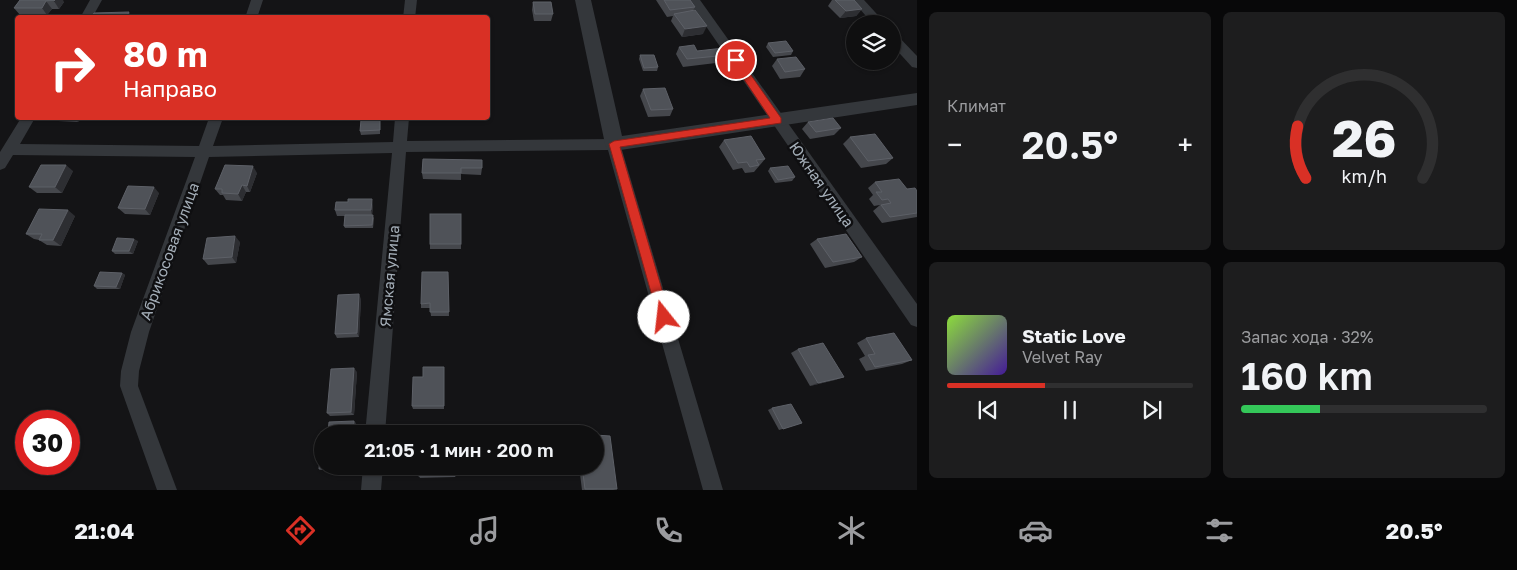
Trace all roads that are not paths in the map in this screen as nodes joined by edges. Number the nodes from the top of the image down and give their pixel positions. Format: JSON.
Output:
{"nodes":[{"id":1,"x":96,"y":0,"type":"edge"},
{"id":2,"x":257,"y":0,"type":"edge"},
{"id":3,"x":410,"y":0,"type":"edge"},
{"id":4,"x":583,"y":0,"type":"edge"},
{"id":5,"x":694,"y":0,"type":"edge"},
{"id":6,"x":858,"y":0,"type":"edge"},
{"id":7,"x":88,"y":15,"type":"edge"},
{"id":8,"x":252,"y":15,"type":"edge"},
{"id":9,"x":409,"y":15,"type":"edge"},
{"id":10,"x":872,"y":15,"type":"edge"},
{"id":11,"x":901,"y":47,"type":"edge"},
{"id":12,"x":917,"y":64,"type":"edge"},
{"id":13,"x":917,"y":99,"type":"edge"},
{"id":14,"x":27,"y":120,"type":"edge"},
{"id":15,"x":215,"y":120,"type":"edge"},
{"id":16,"x":402,"y":120,"type":"edge"},
{"id":17,"x":777,"y":121,"type":"junction"},
{"id":18,"x":614,"y":144,"type":"junction"},
{"id":19,"x":399,"y":147,"type":"junction"},
{"id":20,"x":11,"y":148,"type":"junction"},
{"id":21,"x":204,"y":152,"type":"junction"},
{"id":22,"x":0,"y":164,"type":"edge"},
{"id":23,"x":917,"y":319,"type":"edge"},
{"id":24,"x":376,"y":425,"type":"edge"},
{"id":25,"x":372,"y":475,"type":"edge"},
{"id":26,"x":167,"y":490,"type":"edge"},
{"id":27,"x":371,"y":490,"type":"edge"},
{"id":28,"x":714,"y":490,"type":"edge"}],
"edges":[{"from":1,"to":7,"type":"street"},
{"from":2,"to":8,"type":"street"},
{"from":3,"to":9,"type":"street"},
{"from":4,"to":18,"type":"street"},
{"from":5,"to":17,"type":"street","name":"Южная улица"},
{"from":6,"to":10,"type":"street"},
{"from":11,"to":12,"type":"street"},
{"from":13,"to":17,"type":"street"},
{"from":14,"to":20,"type":"street"},
{"from":15,"to":21,"type":"street","name":"Абрикосовая улица"},
{"from":16,"to":19,"type":"street","name":"Ямская улица"},
{"from":17,"to":18,"type":"street"},
{"from":17,"to":23,"type":"street","name":"Южная улица"},
{"from":18,"to":19,"type":"street"},
{"from":18,"to":28,"type":"street"},
{"from":19,"to":21,"type":"street"},
{"from":19,"to":24,"type":"street","name":"Ямская улица"},
{"from":20,"to":21,"type":"street"},
{"from":20,"to":22,"type":"street"},
{"from":21,"to":26,"type":"street","name":"Абрикосовая улица"},
{"from":25,"to":27,"type":"street"}]}
